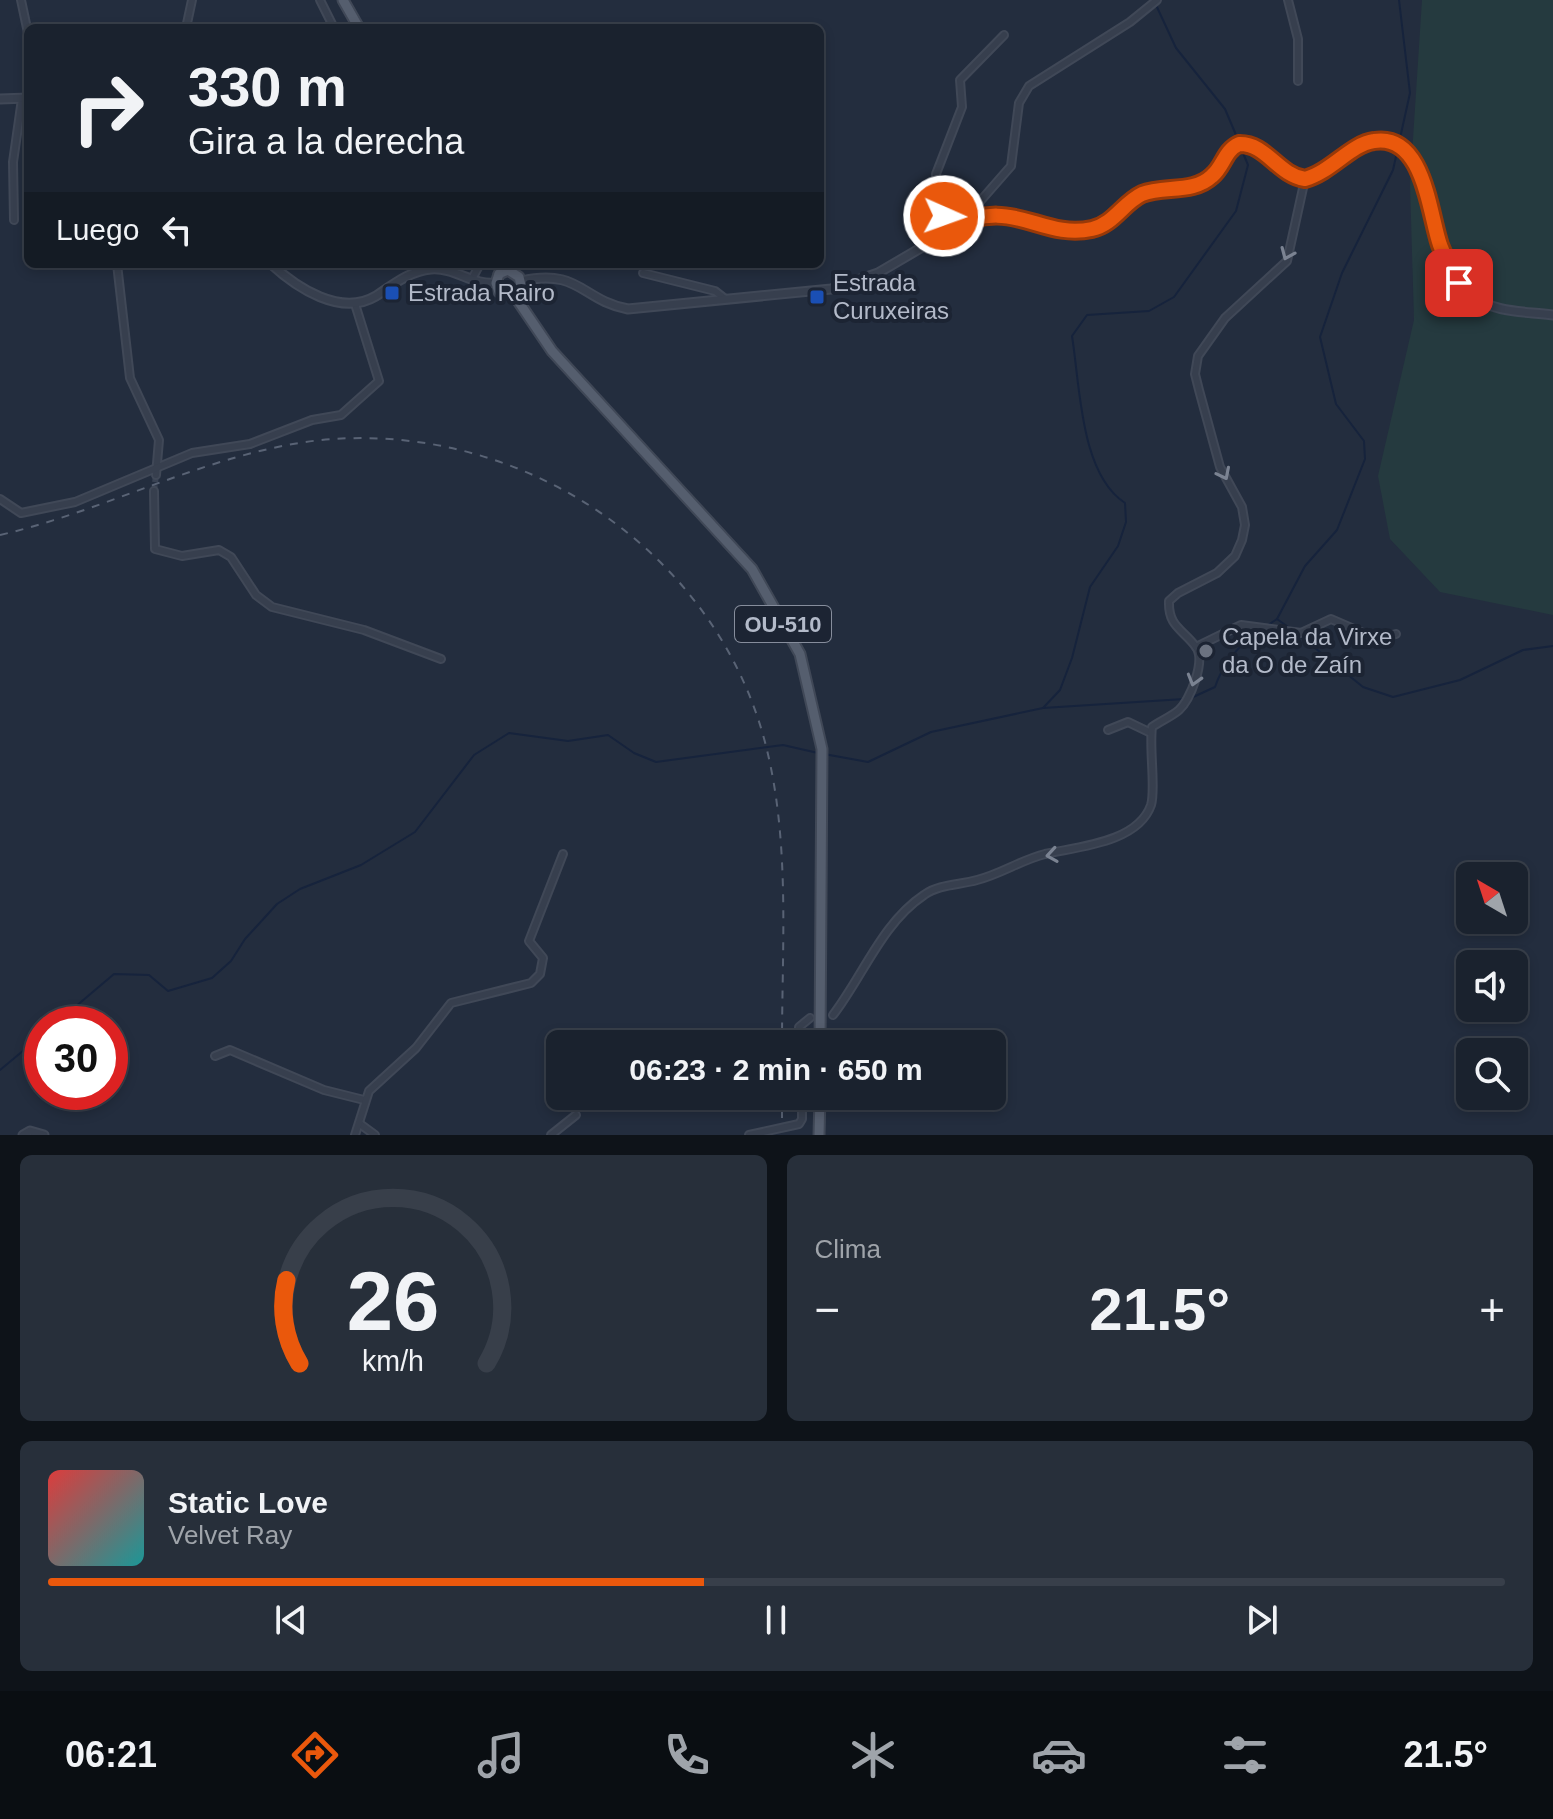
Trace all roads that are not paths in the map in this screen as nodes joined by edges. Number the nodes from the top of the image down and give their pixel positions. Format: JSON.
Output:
{"nodes":[{"id":1,"x":21,"y":0,"type":"edge"},
{"id":2,"x":192,"y":0,"type":"edge"},
{"id":3,"x":320,"y":0,"type":"edge"},
{"id":4,"x":343,"y":0,"type":"edge"},
{"id":5,"x":1157,"y":0,"type":"edge"},
{"id":6,"x":1288,"y":0,"type":"edge"},
{"id":7,"x":26,"y":24,"type":"edge"},
{"id":8,"x":187,"y":24,"type":"edge"},
{"id":9,"x":332,"y":24,"type":"edge"},
{"id":10,"x":357,"y":24,"type":"edge"},
{"id":11,"x":1004,"y":35,"type":"dead end"},
{"id":12,"x":1298,"y":81,"type":"dead end"},
{"id":13,"x":24,"y":98,"type":"edge"},
{"id":14,"x":0,"y":99,"type":"edge"},
{"id":15,"x":24,"y":103,"type":"edge"},
{"id":16,"x":1305,"y":179,"type":"junction"},
{"id":17,"x":977,"y":215,"type":"junction"},
{"id":18,"x":14,"y":220,"type":"dead end"},
{"id":19,"x":949,"y":229,"type":"junction"},
{"id":20,"x":117,"y":268,"type":"edge"},
{"id":21,"x":277,"y":268,"type":"edge"},
{"id":22,"x":478,"y":268,"type":"edge"},
{"id":23,"x":495,"y":268,"type":"edge"},
{"id":24,"x":643,"y":273,"type":"dead end"},
{"id":25,"x":472,"y":279,"type":"junction"},
{"id":26,"x":498,"y":279,"type":"junction"},
{"id":27,"x":521,"y":281,"type":"junction"},
{"id":28,"x":514,"y":295,"type":"junction"},
{"id":29,"x":724,"y":298,"type":"junction"},
{"id":30,"x":355,"y":304,"type":"junction"},
{"id":31,"x":1553,"y":315,"type":"edge"},
{"id":32,"x":157,"y":466,"type":"junction"},
{"id":33,"x":156,"y":475,"type":"tunnel mouth"},
{"id":34,"x":154,"y":491,"type":"tunnel mouth"},
{"id":35,"x":0,"y":499,"type":"edge"},
{"id":36,"x":1396,"y":634,"type":"dead end"},
{"id":37,"x":1196,"y":647,"type":"junction"},
{"id":38,"x":441,"y":659,"type":"dead end"},
{"id":39,"x":1108,"y":730,"type":"dead end"},
{"id":40,"x":1151,"y":733,"type":"junction"},
{"id":41,"x":563,"y":854,"type":"dead end"},
{"id":42,"x":833,"y":1015,"type":"dead end"},
{"id":43,"x":810,"y":1018,"type":"dead end"},
{"id":44,"x":799,"y":1030,"type":"edge"},
{"id":45,"x":820,"y":1030,"type":"edge"},
{"id":46,"x":215,"y":1056,"type":"dead end"},
{"id":47,"x":364,"y":1100,"type":"junction"},
{"id":48,"x":802,"y":1110,"type":"edge"},
{"id":49,"x":820,"y":1110,"type":"edge"},
{"id":50,"x":576,"y":1115,"type":"dead end"},
{"id":51,"x":360,"y":1124,"type":"junction"},
{"id":52,"x":23,"y":1135,"type":"edge"},
{"id":53,"x":44,"y":1135,"type":"edge"},
{"id":54,"x":355,"y":1135,"type":"edge"},
{"id":55,"x":375,"y":1135,"type":"edge"},
{"id":56,"x":551,"y":1135,"type":"edge"},
{"id":57,"x":749,"y":1135,"type":"edge"},
{"id":58,"x":819,"y":1135,"type":"edge"}],
"edges":[{"from":1,"to":7,"type":"street"},
{"from":2,"to":8,"type":"street"},
{"from":3,"to":9,"type":"street"},
{"from":4,"to":10,"type":"main road"},
{"from":5,"to":17,"type":"street"},
{"from":6,"to":12,"type":"street"},
{"from":11,"to":19,"type":"street"},
{"from":13,"to":14,"type":"street"},
{"from":15,"to":18,"type":"street"},
{"from":16,"to":17,"type":"street"},
{"from":16,"to":31,"type":"street"},
{"from":16,"to":37,"type":"street","one_way":true},
{"from":17,"to":19,"type":"street"},
{"from":19,"to":29,"type":"street"},
{"from":20,"to":32,"type":"street"},
{"from":21,"to":30,"type":"street"},
{"from":22,"to":25,"type":"street"},
{"from":23,"to":26,"type":"main road","number":"OU-510"},
{"from":24,"to":29,"type":"street"},
{"from":25,"to":26,"type":"street"},
{"from":25,"to":30,"type":"street"},
{"from":26,"to":27,"type":"main road"},
{"from":26,"to":28,"type":"main road","number":"OU-510"},
{"from":27,"to":28,"type":"main road"},
{"from":27,"to":29,"type":"street"},
{"from":28,"to":45,"type":"main road","number":"OU-510"},
{"from":30,"to":32,"type":"street"},
{"from":32,"to":33,"type":"street"},
{"from":32,"to":35,"type":"street"},
{"from":34,"to":38,"type":"street"},
{"from":36,"to":37,"type":"street"},
{"from":37,"to":40,"type":"street","one_way":true},
{"from":39,"to":40,"type":"street"},
{"from":40,"to":42,"type":"street","one_way":true},
{"from":41,"to":47,"type":"street"},
{"from":43,"to":44,"type":"street"},
{"from":46,"to":47,"type":"street"},
{"from":47,"to":51,"type":"street"},
{"from":48,"to":57,"type":"street"},
{"from":49,"to":58,"type":"main road"},
{"from":50,"to":56,"type":"street"},
{"from":51,"to":54,"type":"street"},
{"from":51,"to":55,"type":"street"},
{"from":52,"to":53,"type":"street"}]}
